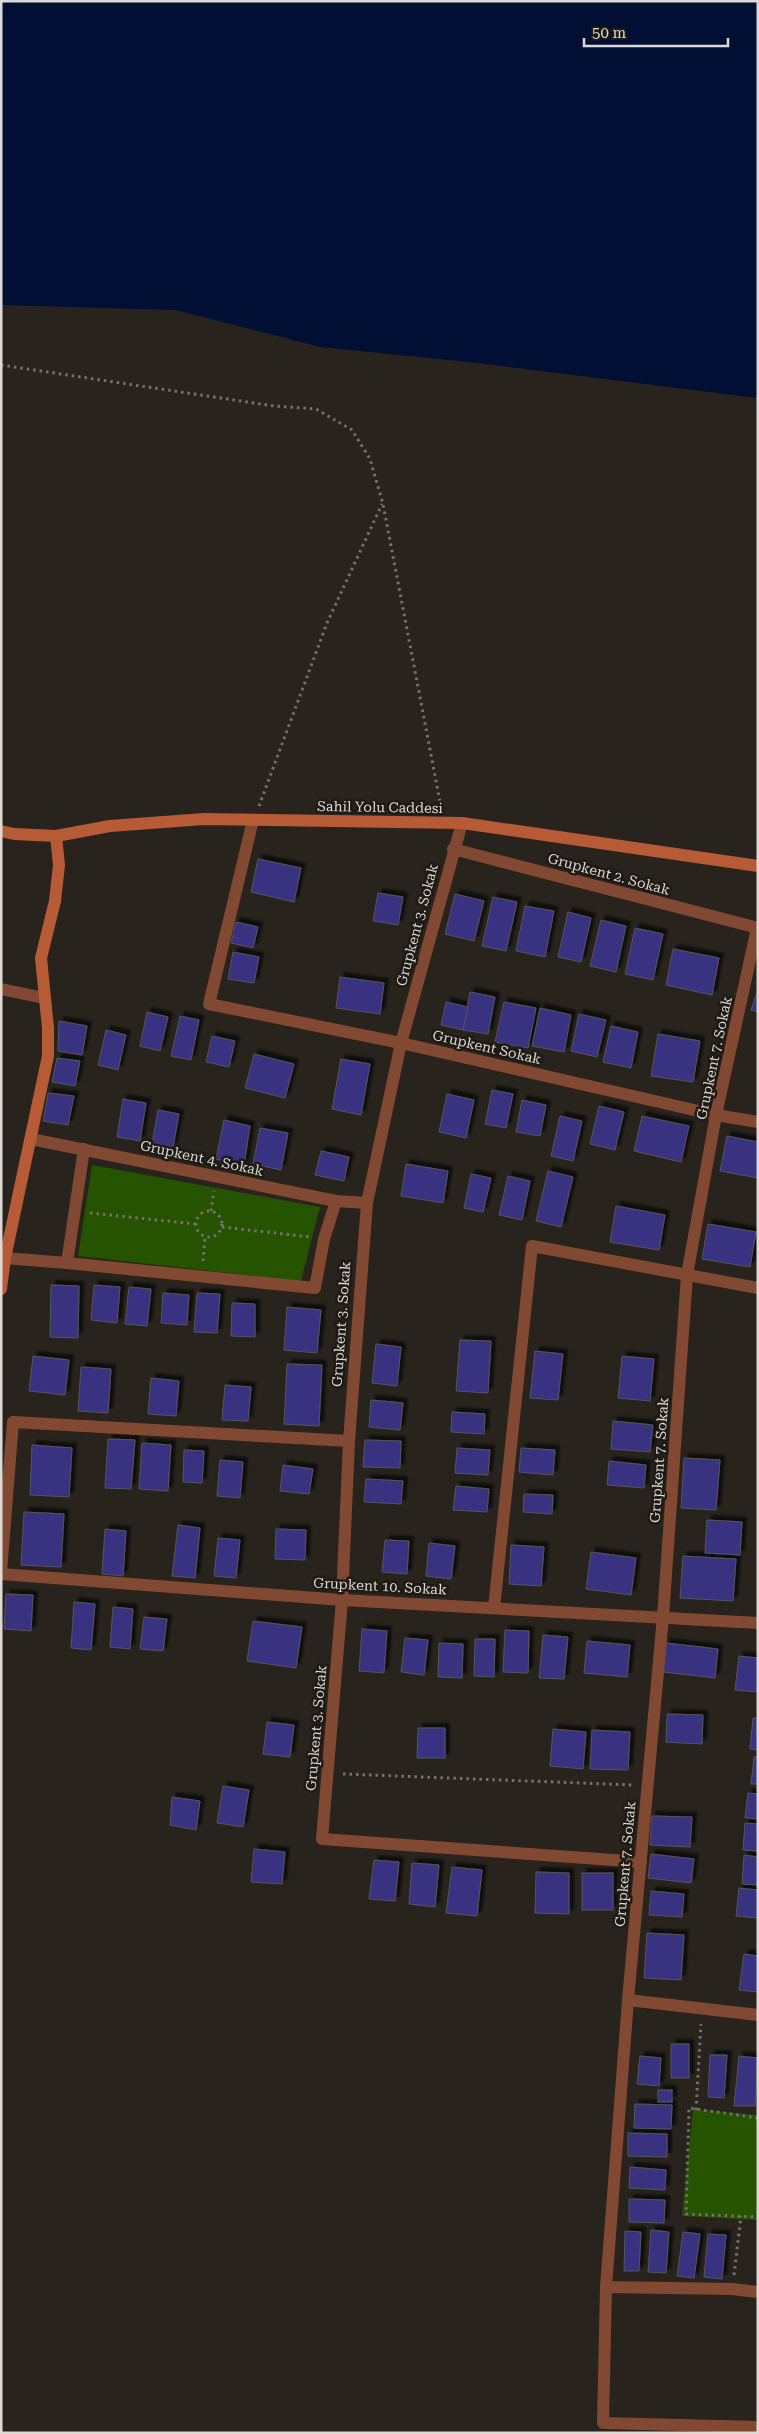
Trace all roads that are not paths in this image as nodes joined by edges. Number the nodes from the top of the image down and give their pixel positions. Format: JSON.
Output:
{"nodes":[{"id":1,"x":254,"y":820,"type":"junction"},
{"id":2,"x":462,"y":823,"type":"junction"},
{"id":3,"x":1,"y":831,"type":"edge"},
{"id":4,"x":56,"y":836,"type":"junction"},
{"id":5,"x":453,"y":849,"type":"junction"},
{"id":6,"x":758,"y":866,"type":"edge"},
{"id":7,"x":757,"y":928,"type":"edge"},
{"id":8,"x":1,"y":989,"type":"edge"},
{"id":9,"x":44,"y":998,"type":"junction"},
{"id":10,"x":401,"y":1043,"type":"junction"},
{"id":11,"x":716,"y":1115,"type":"junction"},
{"id":12,"x":758,"y":1122,"type":"edge"},
{"id":13,"x":31,"y":1140,"type":"junction"},
{"id":14,"x":84,"y":1149,"type":"junction"},
{"id":15,"x":336,"y":1201,"type":"junction"},
{"id":16,"x":367,"y":1203,"type":"junction"},
{"id":17,"x":5,"y":1258,"type":"junction"},
{"id":18,"x":67,"y":1263,"type":"junction"},
{"id":19,"x":687,"y":1275,"type":"junction"},
{"id":20,"x":758,"y":1288,"type":"edge"},
{"id":21,"x":1,"y":1289,"type":"edge"},
{"id":22,"x":349,"y":1440,"type":"junction"},
{"id":23,"x":1,"y":1573,"type":"edge"},
{"id":24,"x":342,"y":1600,"type":"junction"},
{"id":25,"x":494,"y":1608,"type":"junction"},
{"id":26,"x":663,"y":1617,"type":"junction"},
{"id":27,"x":758,"y":1623,"type":"edge"},
{"id":28,"x":640,"y":1862,"type":"junction"},
{"id":29,"x":628,"y":2000,"type":"junction"},
{"id":30,"x":758,"y":2015,"type":"edge"},
{"id":31,"x":606,"y":2287,"type":"junction"},
{"id":32,"x":758,"y":2292,"type":"edge"},
{"id":33,"x":758,"y":2427,"type":"edge"}],
"edges":[{"from":1,"to":2,"type":"street","name":"Sahil Yolu Caddesi"},
{"from":1,"to":4,"type":"street","name":"Sahil Yolu Caddesi"},
{"from":1,"to":10,"type":"street","name":"Grupkent Sokak"},
{"from":2,"to":5,"type":"street","name":"Grupkent 3. Sokak"},
{"from":2,"to":6,"type":"street","name":"Sahil Yolu Caddesi"},
{"from":3,"to":4,"type":"street","name":"Sahil Yolu Caddesi"},
{"from":4,"to":9,"type":"street"},
{"from":5,"to":7,"type":"street","name":"Grupkent 2. Sokak"},
{"from":5,"to":10,"type":"street","name":"Grupkent 3. Sokak"},
{"from":7,"to":11,"type":"street","name":"Grupkent 7. Sokak"},
{"from":8,"to":9,"type":"street"},
{"from":9,"to":13,"type":"street"},
{"from":10,"to":11,"type":"street","name":"Grupkent Sokak"},
{"from":10,"to":16,"type":"street","name":"Grupkent 3. Sokak"},
{"from":11,"to":12,"type":"street","name":"Grupkent Sokak"},
{"from":11,"to":19,"type":"street","name":"Grupkent 7. Sokak"},
{"from":13,"to":14,"type":"street","name":"Grupkent 4. Sokak"},
{"from":13,"to":17,"type":"street"},
{"from":14,"to":15,"type":"street","name":"Grupkent 4. Sokak"},
{"from":14,"to":18,"type":"street"},
{"from":15,"to":16,"type":"street","name":"Grupkent 4. Sokak"},
{"from":15,"to":18,"type":"street"},
{"from":16,"to":22,"type":"street","name":"Grupkent 3. Sokak"},
{"from":17,"to":18,"type":"street"},
{"from":17,"to":21,"type":"street"},
{"from":19,"to":20,"type":"street"},
{"from":19,"to":25,"type":"street"},
{"from":19,"to":26,"type":"street","name":"Grupkent 7. Sokak"},
{"from":22,"to":23,"type":"street"},
{"from":22,"to":24,"type":"street","name":"Grupkent 3. Sokak"},
{"from":23,"to":24,"type":"street","name":"Grupkent 10. Sokak"},
{"from":24,"to":25,"type":"street","name":"Grupkent 10. Sokak"},
{"from":24,"to":28,"type":"street","name":"Grupkent 3. Sokak"},
{"from":25,"to":26,"type":"street","name":"Grupkent 10. Sokak"},
{"from":26,"to":27,"type":"street","name":"Grupkent 10. Sokak"},
{"from":26,"to":28,"type":"street","name":"Grupkent 7. Sokak"},
{"from":28,"to":29,"type":"street","name":"Grupkent 7. Sokak"},
{"from":29,"to":30,"type":"street"},
{"from":29,"to":31,"type":"street","name":"Grupkent 7. Sokak"},
{"from":31,"to":32,"type":"street"},
{"from":31,"to":33,"type":"street","name":"Grupkent 7. Sokak"}]}
